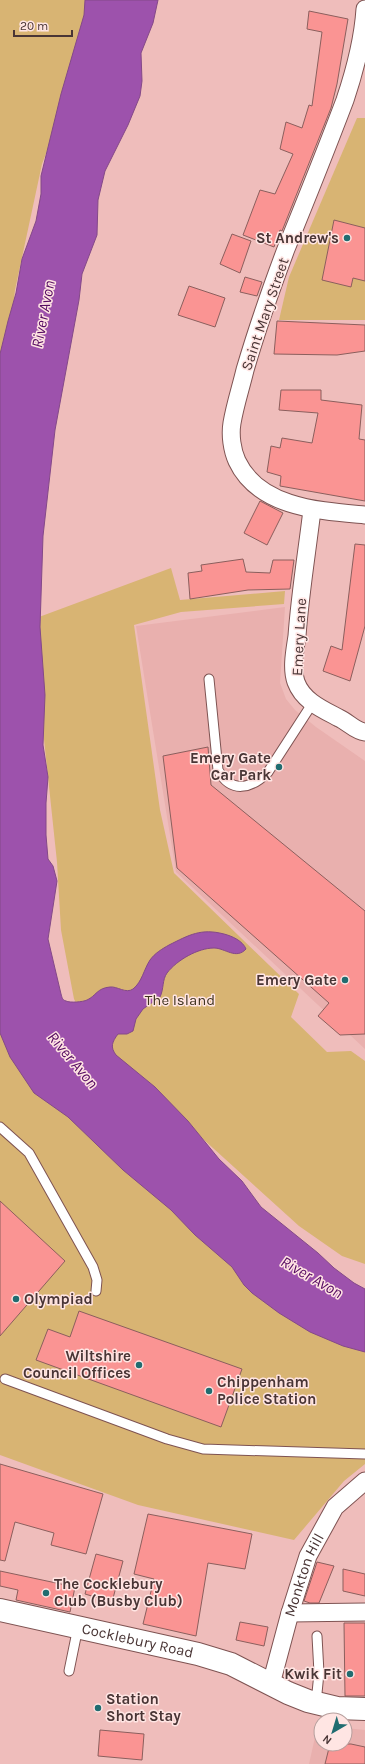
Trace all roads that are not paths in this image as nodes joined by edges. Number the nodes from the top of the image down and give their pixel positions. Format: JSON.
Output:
{"nodes":[{"id":1,"x":365,"y":9,"type":"edge"},
{"id":2,"x":312,"y":510,"type":"junction"},
{"id":3,"x":365,"y":515,"type":"edge"},
{"id":4,"x":209,"y":679,"type":"dead end"},
{"id":5,"x":312,"y":704,"type":"junction"},
{"id":6,"x":363,"y":734,"type":"edge"},
{"id":7,"x":0,"y":1127,"type":"edge"},
{"id":8,"x":96,"y":1291,"type":"dead end"},
{"id":9,"x":5,"y":1379,"type":"dead end"},
{"id":10,"x":365,"y":1454,"type":"edge"},
{"id":11,"x":365,"y":1480,"type":"edge"},
{"id":12,"x":0,"y":1612,"type":"edge"},
{"id":13,"x":365,"y":1612,"type":"edge"},
{"id":14,"x":290,"y":1613,"type":"junction"},
{"id":15,"x":78,"y":1627,"type":"junction"},
{"id":16,"x":317,"y":1636,"type":"dead end"},
{"id":17,"x":69,"y":1671,"type":"dead end"},
{"id":18,"x":271,"y":1684,"type":"junction"},
{"id":19,"x":316,"y":1703,"type":"junction"},
{"id":20,"x":365,"y":1709,"type":"edge"}],
"edges":[{"from":1,"to":2,"type":"street","name":"Saint Mary Street"},
{"from":2,"to":3,"type":"street","name":"Saint Mary Street"},
{"from":2,"to":5,"type":"street","name":"Emery Lane"},
{"from":4,"to":5,"type":"lane"},
{"from":5,"to":6,"type":"street","name":"Emery Lane"},
{"from":7,"to":8,"type":"lane"},
{"from":9,"to":10,"type":"lane"},
{"from":11,"to":14,"type":"street","name":"Monkton Hill"},
{"from":12,"to":15,"type":"street","name":"Cocklebury Road"},
{"from":13,"to":14,"type":"street"},
{"from":14,"to":18,"type":"street","name":"Monkton Hill"},
{"from":15,"to":17,"type":"lane"},
{"from":15,"to":18,"type":"street","name":"Cocklebury Road"},
{"from":16,"to":19,"type":"lane"},
{"from":18,"to":19,"type":"street","name":"Cocklebury Road"},
{"from":19,"to":20,"type":"street","name":"Cocklebury Road"}]}
